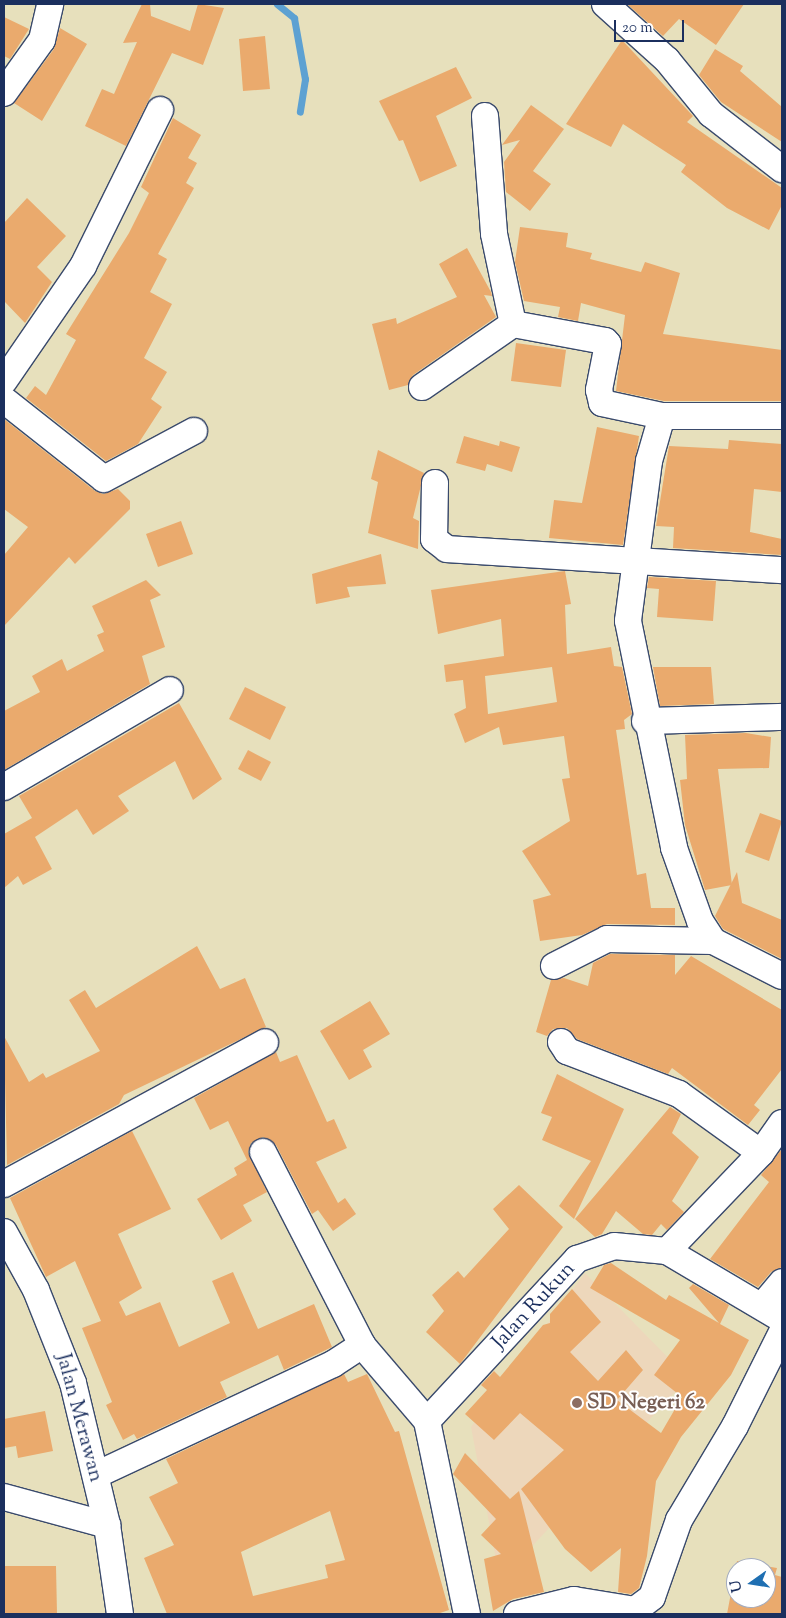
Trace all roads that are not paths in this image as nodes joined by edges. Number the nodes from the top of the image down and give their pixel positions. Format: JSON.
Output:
{"nodes":[{"id":1,"x":50,"y":4,"type":"edge"},
{"id":2,"x":605,"y":4,"type":"edge"},
{"id":3,"x":4,"y":93,"type":"edge"},
{"id":4,"x":160,"y":110,"type":"dead end"},
{"id":5,"x":485,"y":116,"type":"dead end"},
{"id":6,"x":782,"y":169,"type":"edge"},
{"id":7,"x":513,"y":324,"type":"junction"},
{"id":8,"x":4,"y":380,"type":"edge"},
{"id":9,"x":422,"y":387,"type":"dead end"},
{"id":10,"x":4,"y":400,"type":"edge"},
{"id":11,"x":662,"y":416,"type":"junction"},
{"id":12,"x":782,"y":416,"type":"edge"},
{"id":13,"x":194,"y":431,"type":"dead end"},
{"id":14,"x":435,"y":483,"type":"dead end"},
{"id":15,"x":634,"y":559,"type":"junction"},
{"id":16,"x":782,"y":570,"type":"edge"},
{"id":17,"x":170,"y":690,"type":"dead end"},
{"id":18,"x":782,"y":717,"type":"edge"},
{"id":19,"x":645,"y":721,"type":"junction"},
{"id":20,"x":4,"y":787,"type":"edge"},
{"id":21,"x":713,"y":942,"type":"junction"},
{"id":22,"x":554,"y":966,"type":"dead end"},
{"id":23,"x":782,"y":976,"type":"edge"},
{"id":24,"x":265,"y":1042,"type":"dead end"},
{"id":25,"x":561,"y":1042,"type":"dead end"},
{"id":26,"x":782,"y":1123,"type":"edge"},
{"id":27,"x":263,"y":1152,"type":"dead end"},
{"id":28,"x":761,"y":1153,"type":"junction"},
{"id":29,"x":4,"y":1184,"type":"edge"},
{"id":30,"x":4,"y":1232,"type":"edge"},
{"id":31,"x":668,"y":1251,"type":"junction"},
{"id":32,"x":782,"y":1282,"type":"edge"},
{"id":33,"x":772,"y":1313,"type":"edge"},
{"id":34,"x":782,"y":1332,"type":"edge"},
{"id":35,"x":362,"y":1345,"type":"junction"},
{"id":36,"x":427,"y":1421,"type":"junction"},
{"id":37,"x":96,"y":1475,"type":"junction"},
{"id":38,"x":4,"y":1497,"type":"edge"},
{"id":39,"x":107,"y":1525,"type":"junction"},
{"id":40,"x":120,"y":1614,"type":"edge"},
{"id":41,"x":467,"y":1614,"type":"edge"},
{"id":42,"x":517,"y":1614,"type":"edge"}],
"edges":[{"from":1,"to":3,"type":"street"},
{"from":2,"to":6,"type":"street"},
{"from":4,"to":8,"type":"street"},
{"from":5,"to":7,"type":"street"},
{"from":7,"to":9,"type":"street"},
{"from":7,"to":11,"type":"street"},
{"from":10,"to":13,"type":"street"},
{"from":11,"to":12,"type":"street"},
{"from":11,"to":15,"type":"street"},
{"from":14,"to":15,"type":"street"},
{"from":15,"to":16,"type":"street"},
{"from":15,"to":19,"type":"street"},
{"from":17,"to":20,"type":"street"},
{"from":18,"to":19,"type":"street"},
{"from":19,"to":21,"type":"street"},
{"from":21,"to":22,"type":"street"},
{"from":21,"to":23,"type":"street"},
{"from":24,"to":29,"type":"street"},
{"from":25,"to":28,"type":"street"},
{"from":26,"to":28,"type":"street"},
{"from":27,"to":35,"type":"street"},
{"from":28,"to":31,"type":"street"},
{"from":30,"to":37,"type":"street","name":"Jalan Merawan"},
{"from":31,"to":33,"type":"street"},
{"from":31,"to":36,"type":"street","name":"Jalan Rukun"},
{"from":32,"to":33,"type":"street"},
{"from":34,"to":42,"type":"street"},
{"from":35,"to":36,"type":"street"},
{"from":35,"to":37,"type":"street"},
{"from":36,"to":41,"type":"street"},
{"from":37,"to":39,"type":"street","name":"Jalan Merawan"},
{"from":38,"to":39,"type":"street"},
{"from":39,"to":40,"type":"street","name":"Jalan Merawan"}]}
